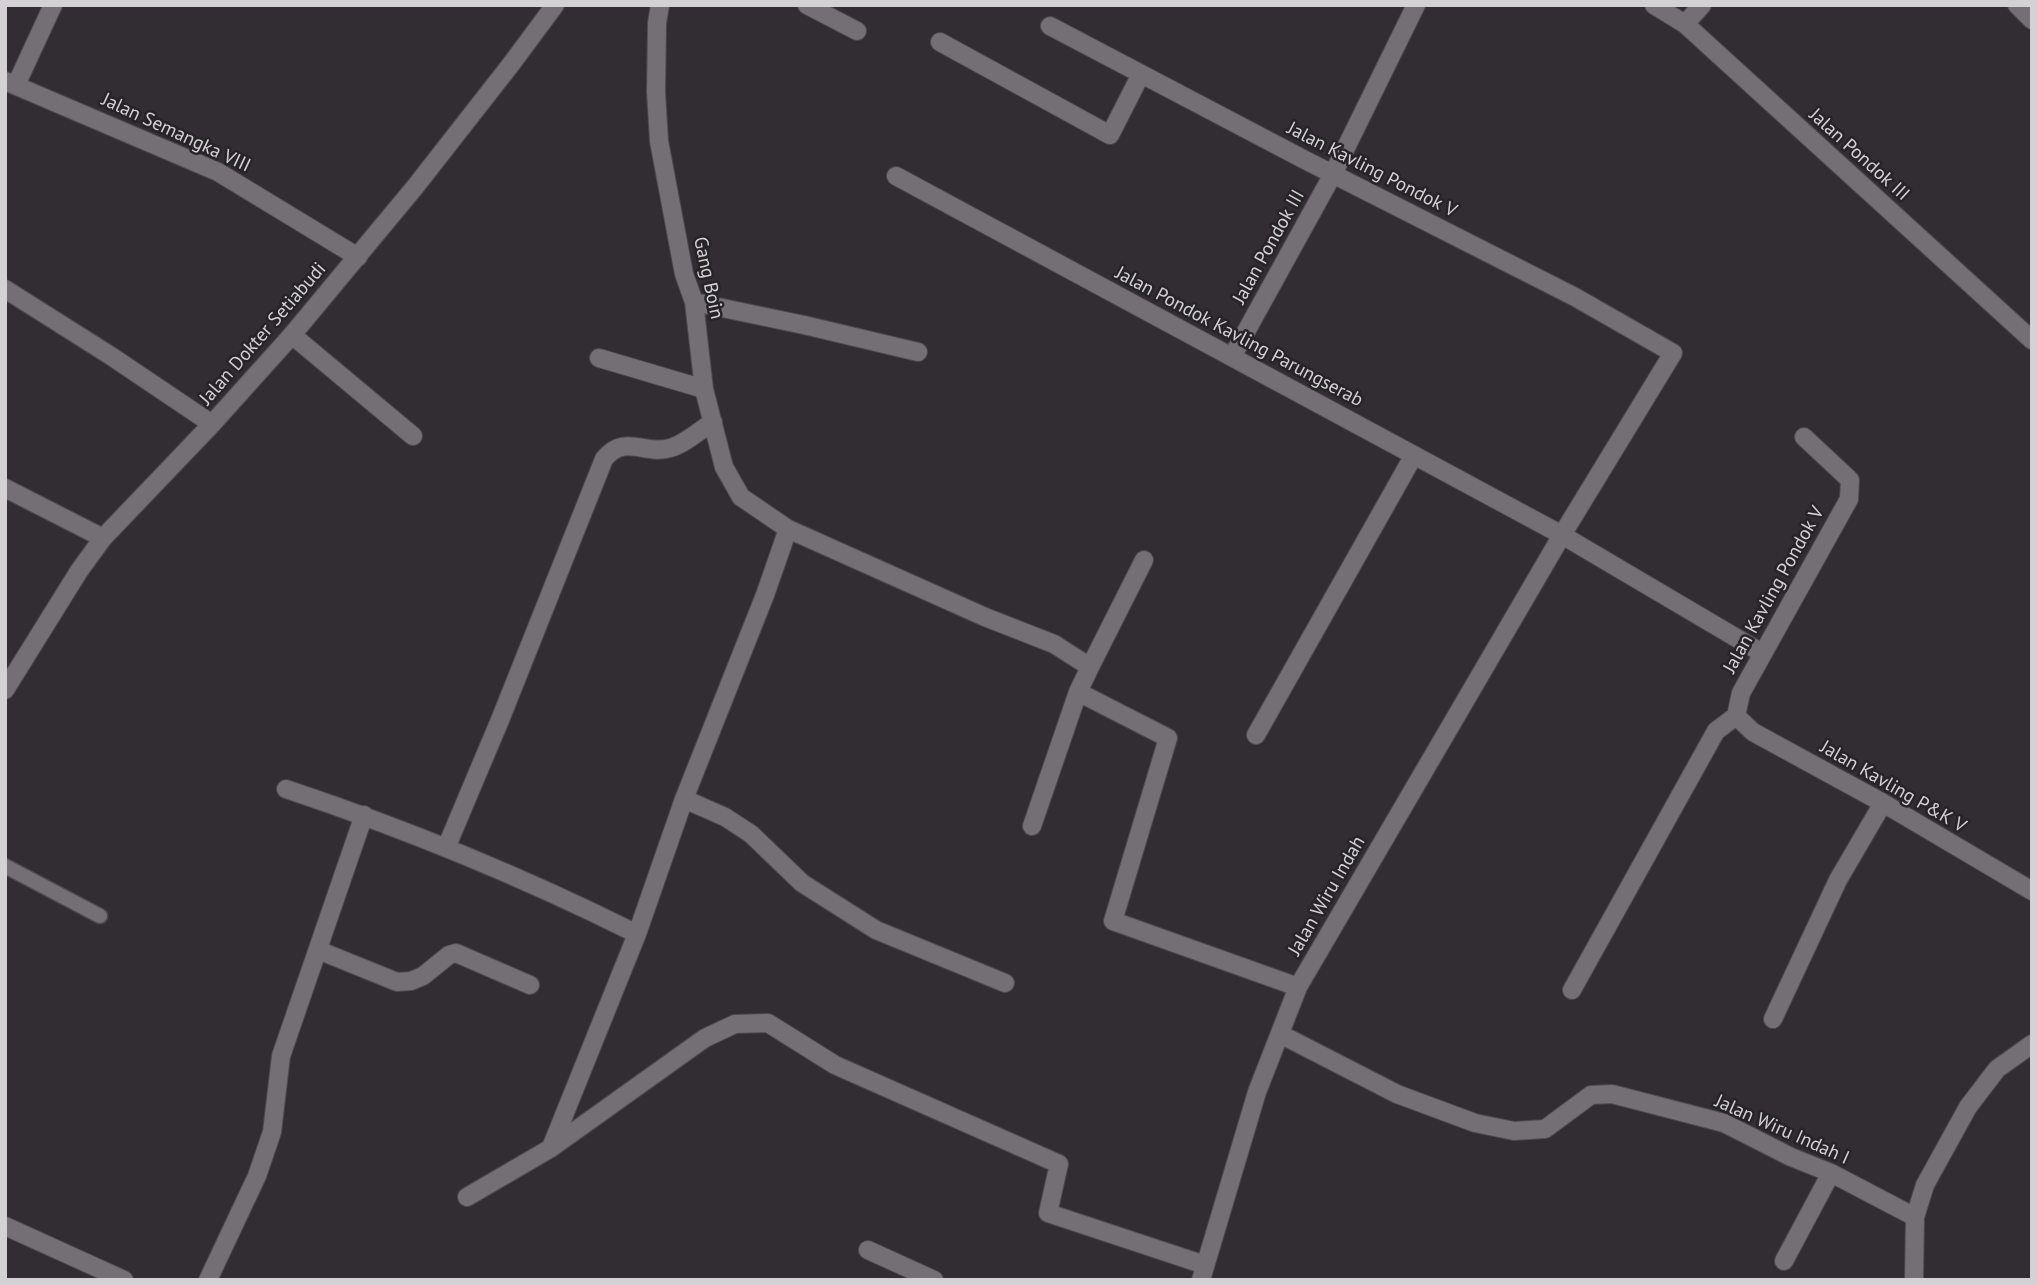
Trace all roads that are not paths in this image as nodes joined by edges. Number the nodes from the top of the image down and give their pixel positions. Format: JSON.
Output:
{"nodes":[{"id":1,"x":53,"y":5,"type":"edge"},
{"id":2,"x":555,"y":5,"type":"edge"},
{"id":3,"x":660,"y":5,"type":"edge"},
{"id":4,"x":807,"y":5,"type":"edge"},
{"id":5,"x":1654,"y":5,"type":"edge"},
{"id":6,"x":1702,"y":5,"type":"edge"},
{"id":7,"x":2017,"y":5,"type":"edge"},
{"id":8,"x":1411,"y":6,"type":"edge"},
{"id":9,"x":2032,"y":20,"type":"edge"},
{"id":10,"x":1685,"y":24,"type":"junction"},
{"id":11,"x":1050,"y":26,"type":"dead end"},
{"id":12,"x":858,"y":31,"type":"dead end"},
{"id":13,"x":940,"y":42,"type":"dead end"},
{"id":14,"x":1141,"y":74,"type":"junction"},
{"id":15,"x":10,"y":83,"type":"edge"},
{"id":16,"x":1333,"y":174,"type":"junction"},
{"id":17,"x":896,"y":176,"type":"dead end"},
{"id":18,"x":358,"y":257,"type":"junction"},
{"id":19,"x":5,"y":289,"type":"edge"},
{"id":20,"x":694,"y":302,"type":"junction"},
{"id":21,"x":292,"y":335,"type":"junction"},
{"id":22,"x":2032,"y":340,"type":"edge"},
{"id":23,"x":918,"y":352,"type":"dead end"},
{"id":24,"x":1233,"y":357,"type":"junction"},
{"id":25,"x":599,"y":358,"type":"dead end"},
{"id":26,"x":704,"y":388,"type":"junction"},
{"id":27,"x":713,"y":422,"type":"junction"},
{"id":28,"x":212,"y":424,"type":"junction"},
{"id":29,"x":413,"y":436,"type":"dead end"},
{"id":30,"x":1804,"y":437,"type":"dead end"},
{"id":31,"x":1414,"y":455,"type":"junction"},
{"id":32,"x":5,"y":488,"type":"edge"},
{"id":33,"x":788,"y":528,"type":"junction"},
{"id":34,"x":1562,"y":535,"type":"junction"},
{"id":35,"x":103,"y":538,"type":"junction"},
{"id":36,"x":1144,"y":560,"type":"dead end"},
{"id":37,"x":1762,"y":653,"type":"junction"},
{"id":38,"x":1090,"y":667,"type":"junction"},
{"id":39,"x":5,"y":690,"type":"edge"},
{"id":40,"x":1078,"y":692,"type":"junction"},
{"id":41,"x":1736,"y":716,"type":"junction"},
{"id":42,"x":1256,"y":735,"type":"dead end"},
{"id":43,"x":286,"y":789,"type":"dead end"},
{"id":44,"x":684,"y":799,"type":"junction"},
{"id":45,"x":1882,"y":803,"type":"junction"},
{"id":46,"x":364,"y":815,"type":"junction"},
{"id":47,"x":1032,"y":826,"type":"dead end"},
{"id":48,"x":446,"y":848,"type":"junction"},
{"id":49,"x":5,"y":866,"type":"edge"},
{"id":50,"x":2032,"y":891,"type":"edge"},
{"id":51,"x":100,"y":916,"type":"dead end"},
{"id":52,"x":636,"y":934,"type":"junction"},
{"id":53,"x":318,"y":950,"type":"junction"},
{"id":54,"x":1005,"y":983,"type":"dead end"},
{"id":55,"x":530,"y":985,"type":"dead end"},
{"id":56,"x":1298,"y":988,"type":"junction"},
{"id":57,"x":1572,"y":990,"type":"dead end"},
{"id":58,"x":1773,"y":1019,"type":"dead end"},
{"id":59,"x":1280,"y":1034,"type":"junction"},
{"id":60,"x":2032,"y":1044,"type":"edge"},
{"id":61,"x":551,"y":1148,"type":"junction"},
{"id":62,"x":1831,"y":1173,"type":"junction"},
{"id":63,"x":467,"y":1197,"type":"dead end"},
{"id":64,"x":1915,"y":1217,"type":"junction"},
{"id":65,"x":5,"y":1226,"type":"edge"},
{"id":66,"x":868,"y":1250,"type":"dead end"},
{"id":67,"x":1784,"y":1261,"type":"dead end"},
{"id":68,"x":1203,"y":1272,"type":"edge"},
{"id":69,"x":124,"y":1280,"type":"edge"},
{"id":70,"x":208,"y":1280,"type":"edge"},
{"id":71,"x":934,"y":1280,"type":"edge"},
{"id":72,"x":1913,"y":1280,"type":"edge"}],
"edges":[{"from":1,"to":15,"type":"street"},
{"from":2,"to":18,"type":"street","name":"Jalan Dokter Setiabudi"},
{"from":3,"to":20,"type":"street","name":"Gang Boin"},
{"from":4,"to":12,"type":"street"},
{"from":5,"to":10,"type":"street","name":"Jalan Pondok III"},
{"from":6,"to":10,"type":"street"},
{"from":7,"to":9,"type":"street"},
{"from":8,"to":16,"type":"street","name":"Jalan Pondok III"},
{"from":10,"to":22,"type":"street","name":"Jalan Pondok III"},
{"from":11,"to":14,"type":"street","name":"Jalan Kavling Pondok V"},
{"from":13,"to":14,"type":"street"},
{"from":14,"to":16,"type":"street","name":"Jalan Kavling Pondok V"},
{"from":15,"to":18,"type":"street","name":"Jalan Semangka VIII"},
{"from":16,"to":24,"type":"street","name":"Jalan Pondok III"},
{"from":16,"to":34,"type":"street","name":"Jalan Kavling Pondok V"},
{"from":17,"to":24,"type":"street","name":"Jalan Pondok Kavling Parungserab"},
{"from":18,"to":21,"type":"street","name":"Jalan Dokter Setiabudi"},
{"from":19,"to":28,"type":"street"},
{"from":20,"to":23,"type":"street"},
{"from":20,"to":26,"type":"street","name":"Gang Boin"},
{"from":21,"to":28,"type":"street","name":"Jalan Dokter Setiabudi"},
{"from":21,"to":29,"type":"street"},
{"from":24,"to":31,"type":"street","name":"Jalan Pondok Kavling Parungserab"},
{"from":25,"to":26,"type":"street"},
{"from":26,"to":27,"type":"street","name":"Gang Boin"},
{"from":27,"to":33,"type":"street","name":"Gang Boin"},
{"from":27,"to":48,"type":"street"},
{"from":28,"to":35,"type":"street","name":"Jalan Dokter Setiabudi"},
{"from":30,"to":37,"type":"street","name":"Jalan Kavling Pondok V"},
{"from":31,"to":34,"type":"street","name":"Jalan Pondok Kavling Parungserab"},
{"from":31,"to":42,"type":"street"},
{"from":32,"to":35,"type":"street"},
{"from":33,"to":38,"type":"street","name":"Gang Boin"},
{"from":33,"to":44,"type":"street"},
{"from":34,"to":37,"type":"street","name":"Jalan Pondok Kavling Parungserab"},
{"from":34,"to":56,"type":"street","name":"Jalan Wiru Indah"},
{"from":35,"to":39,"type":"street","name":"Jalan Dokter Setiabudi"},
{"from":36,"to":38,"type":"street"},
{"from":37,"to":41,"type":"street","name":"Jalan Kavling Pondok V"},
{"from":38,"to":40,"type":"street"},
{"from":40,"to":47,"type":"street"},
{"from":40,"to":56,"type":"street"},
{"from":41,"to":45,"type":"street","name":"Jalan Kavling P&K V"},
{"from":41,"to":57,"type":"street","name":"Jalan Kavling Pondok V"},
{"from":43,"to":46,"type":"street"},
{"from":44,"to":52,"type":"street"},
{"from":44,"to":54,"type":"street"},
{"from":45,"to":50,"type":"street","name":"Jalan Kavling P&K V"},
{"from":45,"to":58,"type":"street"},
{"from":46,"to":48,"type":"street"},
{"from":46,"to":53,"type":"street"},
{"from":48,"to":52,"type":"street"},
{"from":49,"to":51,"type":"lane"},
{"from":52,"to":61,"type":"street"},
{"from":53,"to":55,"type":"street"},
{"from":53,"to":70,"type":"street"},
{"from":56,"to":59,"type":"street","name":"Jalan Wiru Indah"},
{"from":59,"to":62,"type":"street","name":"Jalan Wiru Indah I"},
{"from":59,"to":68,"type":"street","name":"Jalan Wiru Indah"},
{"from":60,"to":64,"type":"street"},
{"from":61,"to":63,"type":"street"},
{"from":61,"to":68,"type":"street"},
{"from":62,"to":64,"type":"street","name":"Jalan Wiru Indah I"},
{"from":62,"to":67,"type":"street"},
{"from":64,"to":72,"type":"street"},
{"from":65,"to":69,"type":"street"},
{"from":66,"to":71,"type":"street"}]}
